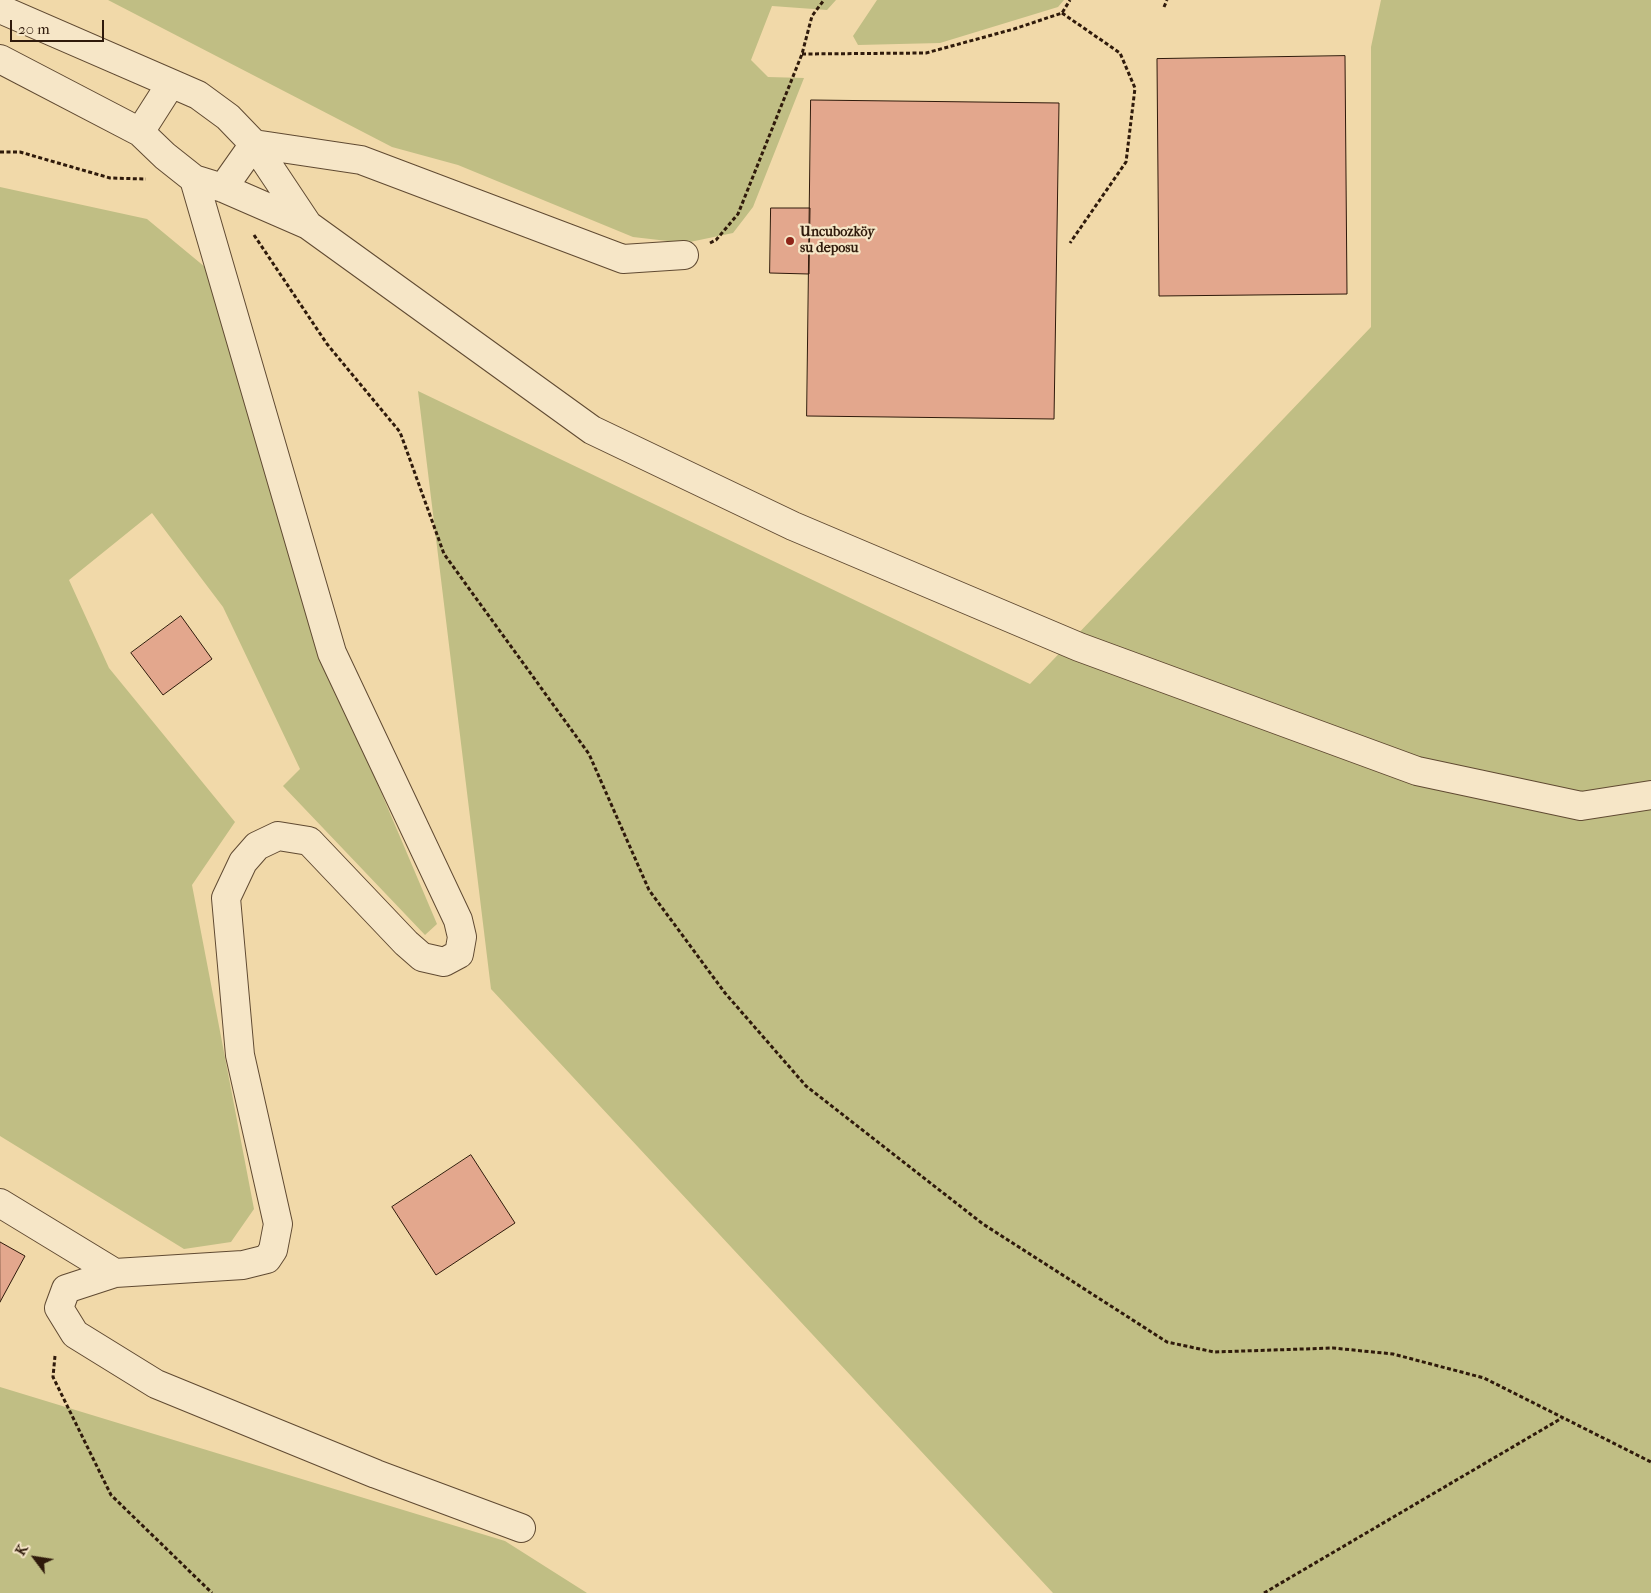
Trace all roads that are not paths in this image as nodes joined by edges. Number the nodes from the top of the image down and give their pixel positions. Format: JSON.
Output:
{"nodes":[{"id":1,"x":0,"y":9,"type":"edge"},
{"id":2,"x":0,"y":59,"type":"edge"},
{"id":3,"x":170,"y":85,"type":"junction"},
{"id":4,"x":140,"y":132,"type":"junction"},
{"id":5,"x":254,"y":144,"type":"junction"},
{"id":6,"x":194,"y":179,"type":"junction"},
{"id":7,"x":222,"y":188,"type":"junction"},
{"id":8,"x":308,"y":225,"type":"junction"},
{"id":9,"x":684,"y":255,"type":"road end"},
{"id":10,"x":1651,"y":795,"type":"edge"},
{"id":11,"x":0,"y":1203,"type":"edge"},
{"id":12,"x":115,"y":1272,"type":"junction"},
{"id":13,"x":521,"y":1528,"type":"dead end"}],
"edges":[{"from":1,"to":3,"type":"street"},
{"from":2,"to":4,"type":"street"},
{"from":3,"to":4,"type":"street"},
{"from":3,"to":5,"type":"street"},
{"from":4,"to":6,"type":"street"},
{"from":5,"to":7,"type":"street"},
{"from":5,"to":8,"type":"street"},
{"from":5,"to":9,"type":"street"},
{"from":6,"to":7,"type":"street"},
{"from":6,"to":12,"type":"street"},
{"from":7,"to":8,"type":"street"},
{"from":8,"to":10,"type":"street"},
{"from":11,"to":12,"type":"street"},
{"from":12,"to":13,"type":"street"}]}
